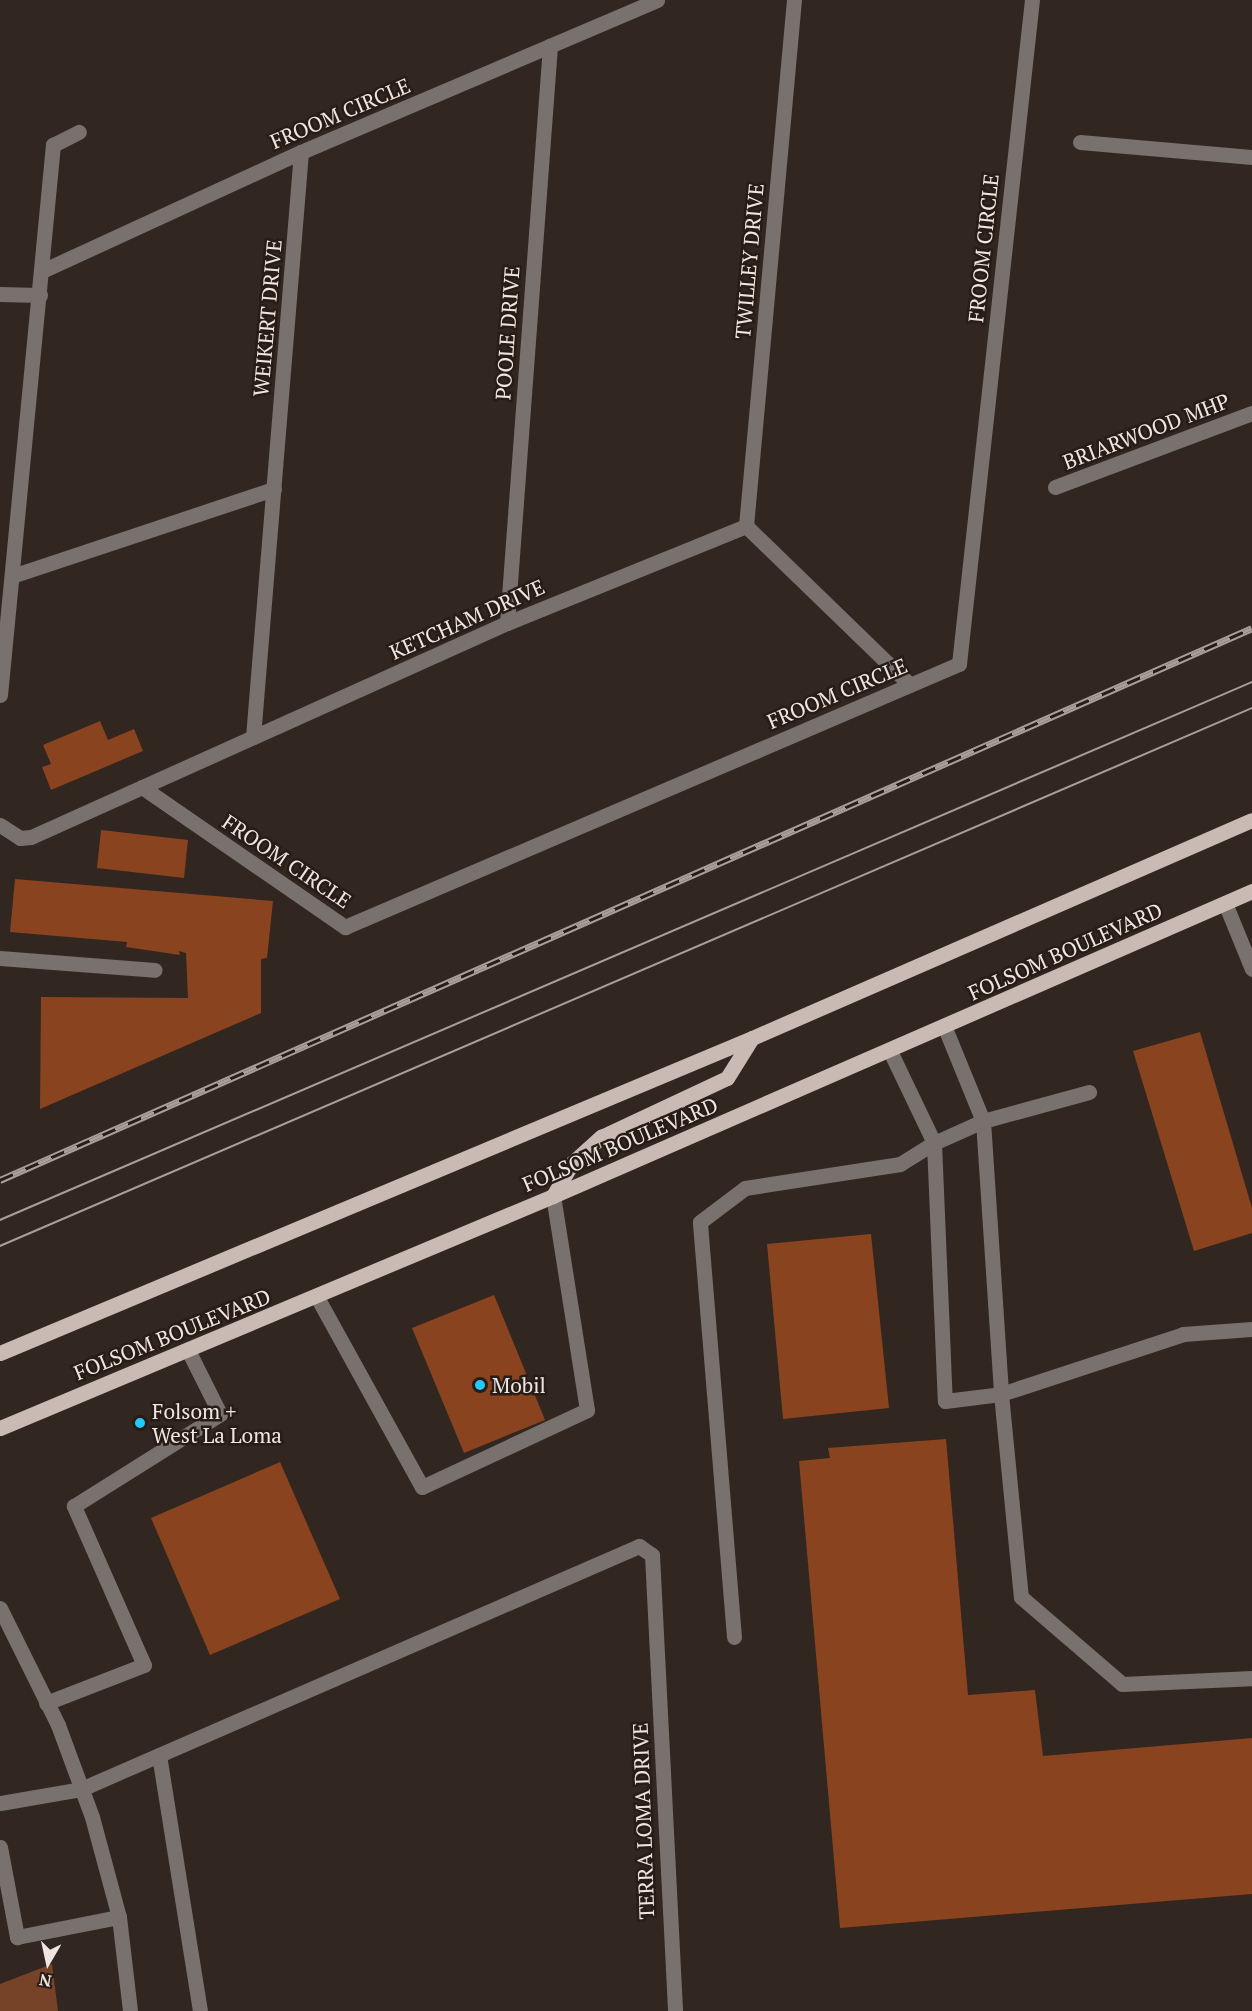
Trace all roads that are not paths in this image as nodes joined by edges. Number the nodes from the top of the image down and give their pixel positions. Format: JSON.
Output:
{"nodes":[{"id":1,"x":657,"y":0,"type":"edge"},
{"id":2,"x":794,"y":0,"type":"edge"},
{"id":3,"x":1032,"y":0,"type":"edge"},
{"id":4,"x":550,"y":46,"type":"junction"},
{"id":5,"x":79,"y":132,"type":"dead end"},
{"id":6,"x":1080,"y":142,"type":"dead end"},
{"id":7,"x":302,"y":152,"type":"junction"},
{"id":8,"x":1252,"y":157,"type":"edge"},
{"id":9,"x":42,"y":270,"type":"junction"},
{"id":10,"x":0,"y":294,"type":"edge"},
{"id":11,"x":40,"y":295,"type":"junction"},
{"id":12,"x":1252,"y":413,"type":"edge"},
{"id":13,"x":1055,"y":487,"type":"dead end"},
{"id":14,"x":274,"y":489,"type":"junction"},
{"id":15,"x":746,"y":526,"type":"junction"},
{"id":16,"x":12,"y":576,"type":"junction"},
{"id":17,"x":5,"y":603,"type":"edge"},
{"id":18,"x":507,"y":623,"type":"junction"},
{"id":19,"x":910,"y":685,"type":"junction"},
{"id":20,"x":0,"y":694,"type":"edge"},
{"id":21,"x":253,"y":737,"type":"junction"},
{"id":22,"x":142,"y":788,"type":"junction"},
{"id":23,"x":1252,"y":820,"type":"edge"},
{"id":24,"x":0,"y":825,"type":"edge"},
{"id":25,"x":1252,"y":891,"type":"edge"},
{"id":26,"x":1225,"y":903,"type":"junction"},
{"id":27,"x":0,"y":958,"type":"edge"},
{"id":28,"x":1252,"y":969,"type":"edge"},
{"id":29,"x":155,"y":970,"type":"dead end"},
{"id":30,"x":945,"y":1028,"type":"junction"},
{"id":31,"x":752,"y":1038,"type":"junction"},
{"id":32,"x":890,"y":1051,"type":"junction"},
{"id":33,"x":1089,"y":1092,"type":"dead end"},
{"id":34,"x":983,"y":1121,"type":"junction"},
{"id":35,"x":934,"y":1143,"type":"junction"},
{"id":36,"x":553,"y":1196,"type":"junction"},
{"id":37,"x":317,"y":1297,"type":"junction"},
{"id":38,"x":1252,"y":1329,"type":"edge"},
{"id":39,"x":188,"y":1350,"type":"junction"},
{"id":40,"x":0,"y":1353,"type":"edge"},
{"id":41,"x":1001,"y":1394,"type":"junction"},
{"id":42,"x":0,"y":1428,"type":"edge"},
{"id":43,"x":0,"y":1608,"type":"edge"},
{"id":44,"x":734,"y":1637,"type":"dead end"},
{"id":45,"x":1252,"y":1678,"type":"edge"},
{"id":46,"x":46,"y":1703,"type":"junction"},
{"id":47,"x":159,"y":1755,"type":"junction"},
{"id":48,"x":81,"y":1789,"type":"junction"},
{"id":49,"x":0,"y":1803,"type":"edge"},
{"id":50,"x":0,"y":1847,"type":"edge"},
{"id":51,"x":118,"y":1917,"type":"junction"},
{"id":52,"x":130,"y":2011,"type":"edge"},
{"id":53,"x":200,"y":2011,"type":"edge"},
{"id":54,"x":675,"y":2011,"type":"edge"}],
"edges":[{"from":1,"to":4,"type":"street","name":"FROOM CIRCLE"},
{"from":2,"to":15,"type":"street","name":"TWILLEY DRIVE"},
{"from":3,"to":19,"type":"street","name":"FROOM CIRCLE"},
{"from":4,"to":7,"type":"street","name":"FROOM CIRCLE"},
{"from":4,"to":18,"type":"street","name":"POOLE DRIVE"},
{"from":5,"to":9,"type":"street"},
{"from":6,"to":8,"type":"street"},
{"from":7,"to":9,"type":"street","name":"FROOM CIRCLE"},
{"from":7,"to":14,"type":"street","name":"WEIKERT DRIVE"},
{"from":9,"to":11,"type":"street"},
{"from":10,"to":11,"type":"street"},
{"from":11,"to":16,"type":"street"},
{"from":12,"to":13,"type":"street","name":"BRIARWOOD MHP"},
{"from":14,"to":16,"type":"street"},
{"from":14,"to":21,"type":"street","name":"WEIKERT DRIVE"},
{"from":15,"to":18,"type":"street","name":"KETCHAM DRIVE"},
{"from":15,"to":19,"type":"street"},
{"from":16,"to":17,"type":"street"},
{"from":17,"to":20,"type":"street"},
{"from":18,"to":21,"type":"street","name":"KETCHAM DRIVE"},
{"from":19,"to":22,"type":"street","name":"FROOM CIRCLE"},
{"from":21,"to":22,"type":"street","name":"KETCHAM DRIVE"},
{"from":22,"to":24,"type":"street","name":"KETCHAM DRIVE"},
{"from":23,"to":31,"type":"main road"},
{"from":25,"to":26,"type":"main road","name":"FOLSOM BOULEVARD"},
{"from":26,"to":28,"type":"street"},
{"from":26,"to":30,"type":"main road","name":"FOLSOM BOULEVARD"},
{"from":27,"to":29,"type":"street"},
{"from":30,"to":32,"type":"main road","name":"FOLSOM BOULEVARD"},
{"from":30,"to":34,"type":"street"},
{"from":31,"to":36,"type":"main road"},
{"from":31,"to":40,"type":"main road"},
{"from":32,"to":35,"type":"street"},
{"from":32,"to":36,"type":"main road","name":"FOLSOM BOULEVARD"},
{"from":33,"to":34,"type":"street"},
{"from":34,"to":35,"type":"street"},
{"from":34,"to":41,"type":"street"},
{"from":35,"to":41,"type":"street"},
{"from":35,"to":44,"type":"street"},
{"from":36,"to":37,"type":"main road","name":"FOLSOM BOULEVARD"},
{"from":36,"to":37,"type":"street"},
{"from":37,"to":39,"type":"main road","name":"FOLSOM BOULEVARD"},
{"from":38,"to":41,"type":"street"},
{"from":39,"to":42,"type":"main road","name":"FOLSOM BOULEVARD"},
{"from":39,"to":46,"type":"street"},
{"from":41,"to":45,"type":"street"},
{"from":43,"to":46,"type":"street"},
{"from":46,"to":48,"type":"street"},
{"from":47,"to":48,"type":"street"},
{"from":47,"to":53,"type":"street"},
{"from":47,"to":54,"type":"street","name":"TERRA LOMA DRIVE"},
{"from":48,"to":49,"type":"street"},
{"from":48,"to":51,"type":"street"},
{"from":50,"to":51,"type":"street"},
{"from":51,"to":52,"type":"street"}]}
